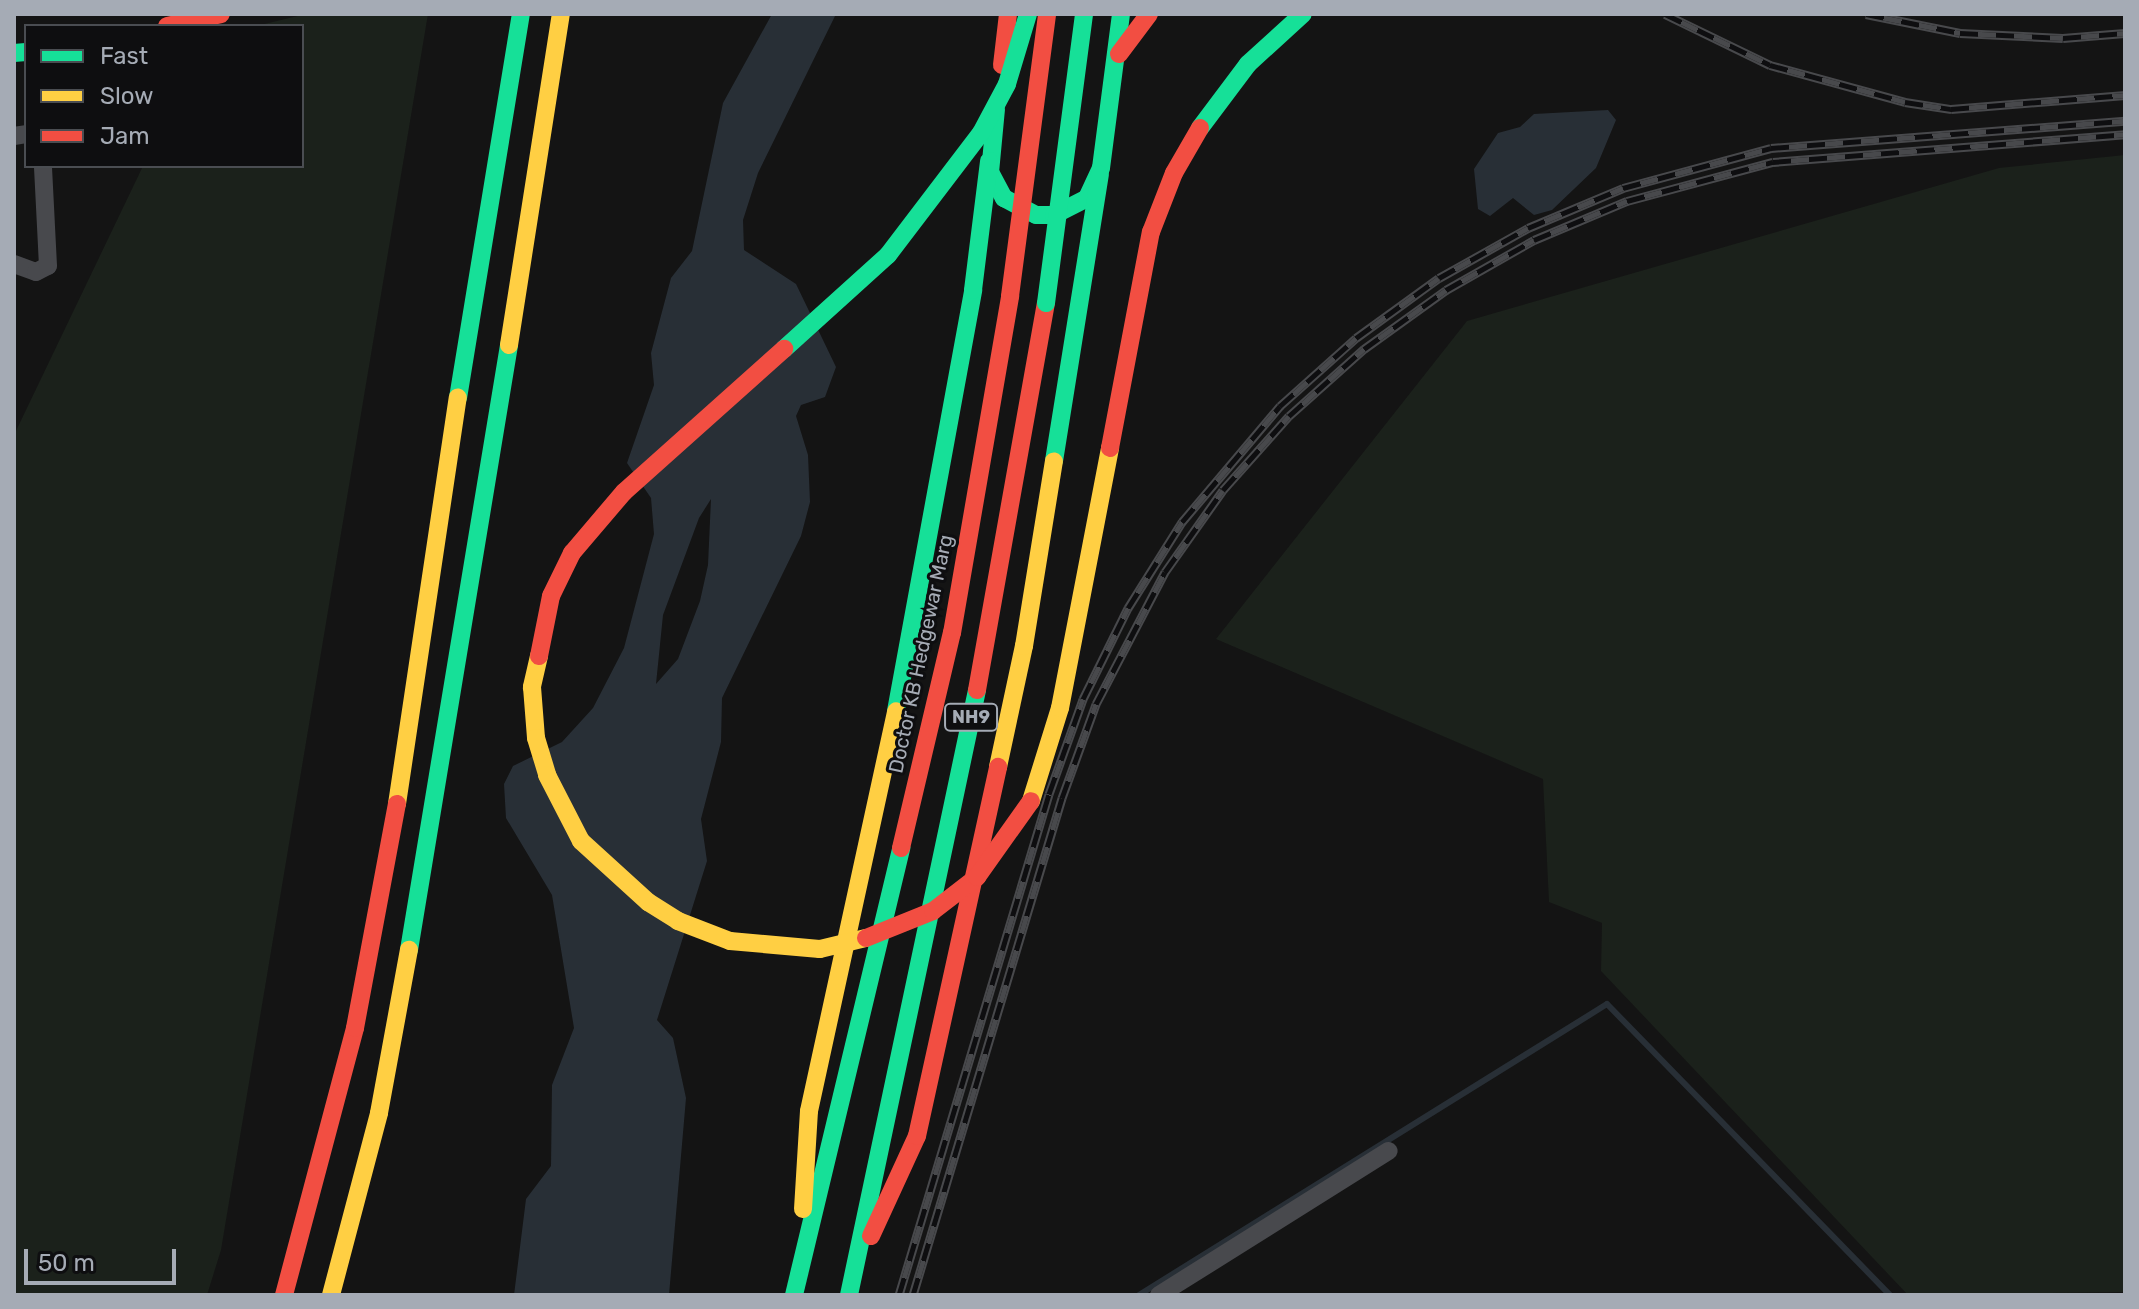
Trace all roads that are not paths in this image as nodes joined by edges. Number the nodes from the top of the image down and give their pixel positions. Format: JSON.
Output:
{"nodes":[{"id":1,"x":221,"y":14,"type":"edge"},
{"id":2,"x":521,"y":14,"type":"edge"},
{"id":3,"x":561,"y":14,"type":"edge"},
{"id":4,"x":1008,"y":14,"type":"edge"},
{"id":5,"x":1028,"y":14,"type":"edge"},
{"id":6,"x":1047,"y":14,"type":"edge"},
{"id":7,"x":1084,"y":14,"type":"edge"},
{"id":8,"x":1092,"y":14,"type":"edge"},
{"id":9,"x":1149,"y":14,"type":"edge"},
{"id":10,"x":1303,"y":14,"type":"edge"},
{"id":11,"x":1121,"y":16,"type":"edge"},
{"id":12,"x":176,"y":24,"type":"edge"},
{"id":13,"x":1113,"y":75,"type":"junction"},
{"id":14,"x":990,"y":148,"type":"junction"},
{"id":15,"x":43,"y":168,"type":"edge"},
{"id":16,"x":1101,"y":168,"type":"junction"},
{"id":17,"x":14,"y":264,"type":"edge"},
{"id":18,"x":1389,"y":1151,"type":"dead end"},
{"id":19,"x":800,"y":1272,"type":"junction"},
{"id":20,"x":854,"y":1276,"type":"junction"},
{"id":21,"x":1184,"y":1289,"type":"edge"},
{"id":22,"x":284,"y":1295,"type":"edge"},
{"id":23,"x":331,"y":1295,"type":"edge"},
{"id":24,"x":794,"y":1295,"type":"edge"},
{"id":25,"x":849,"y":1295,"type":"edge"},
{"id":26,"x":1159,"y":1295,"type":"edge"}],
"edges":[{"from":1,"to":12,"type":"main road"},
{"from":2,"to":22,"type":"main road"},
{"from":3,"to":23,"type":"main road"},
{"from":4,"to":14,"type":"main road"},
{"from":5,"to":10,"type":"main road","bridge":true},
{"from":6,"to":19,"type":"main road","name":"Doctor KB Hedgewar Marg","number":"NH9","bridge":true},
{"from":7,"to":20,"type":"main road","number":"NH9","bridge":true},
{"from":8,"to":11,"type":"main road"},
{"from":9,"to":13,"type":"main road"},
{"from":11,"to":13,"type":"main road"},
{"from":13,"to":16,"type":"main road"},
{"from":14,"to":16,"type":"main road"},
{"from":14,"to":19,"type":"main road"},
{"from":15,"to":17,"type":"street"},
{"from":16,"to":20,"type":"main road"},
{"from":18,"to":21,"type":"street"},
{"from":19,"to":24,"type":"main road","name":"Doctor KB Hedgewar Marg"},
{"from":20,"to":25,"type":"main road","number":"NH9"},
{"from":21,"to":26,"type":"street"}]}
